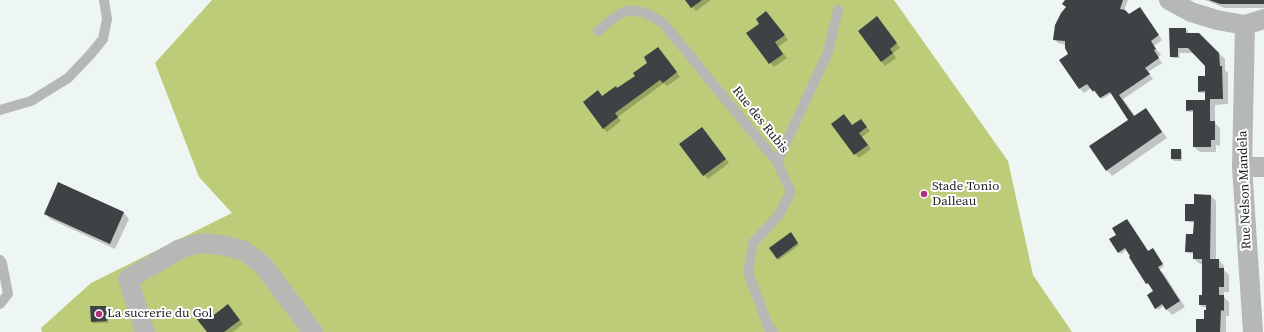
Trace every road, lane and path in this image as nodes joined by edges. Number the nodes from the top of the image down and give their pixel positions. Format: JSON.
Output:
{"nodes":[{"id":1,"x":104,"y":0,"type":"edge"},
{"id":2,"x":1169,"y":0,"type":"edge"},
{"id":3,"x":838,"y":10,"type":"dead end"},
{"id":4,"x":1264,"y":19,"type":"edge"},
{"id":5,"x":1245,"y":25,"type":"junction"},
{"id":6,"x":598,"y":31,"type":"dead end"},
{"id":7,"x":0,"y":110,"type":"edge"},
{"id":8,"x":777,"y":162,"type":"junction"},
{"id":9,"x":1242,"y":167,"type":"junction"},
{"id":10,"x":1264,"y":167,"type":"edge"},
{"id":11,"x":0,"y":260,"type":"edge"},
{"id":12,"x":0,"y":304,"type":"edge"},
{"id":13,"x":145,"y":332,"type":"edge"},
{"id":14,"x":313,"y":332,"type":"edge"},
{"id":15,"x":773,"y":332,"type":"edge"},
{"id":16,"x":1253,"y":332,"type":"edge"}],
"edges":[{"from":1,"to":7,"type":"lane"},
{"from":2,"to":5,"type":"street"},
{"from":3,"to":8,"type":"lane"},
{"from":4,"to":5,"type":"street"},
{"from":5,"to":9,"type":"street","name":"Rue Nelson Mandela"},
{"from":6,"to":8,"type":"lane","name":"Rue des Rubis"},
{"from":8,"to":15,"type":"lane","name":"Rue des Rubis"},
{"from":9,"to":10,"type":"street"},
{"from":9,"to":16,"type":"street","name":"Rue Nelson Mandela"},
{"from":11,"to":12,"type":"lane"},
{"from":13,"to":14,"type":"street"}]}
